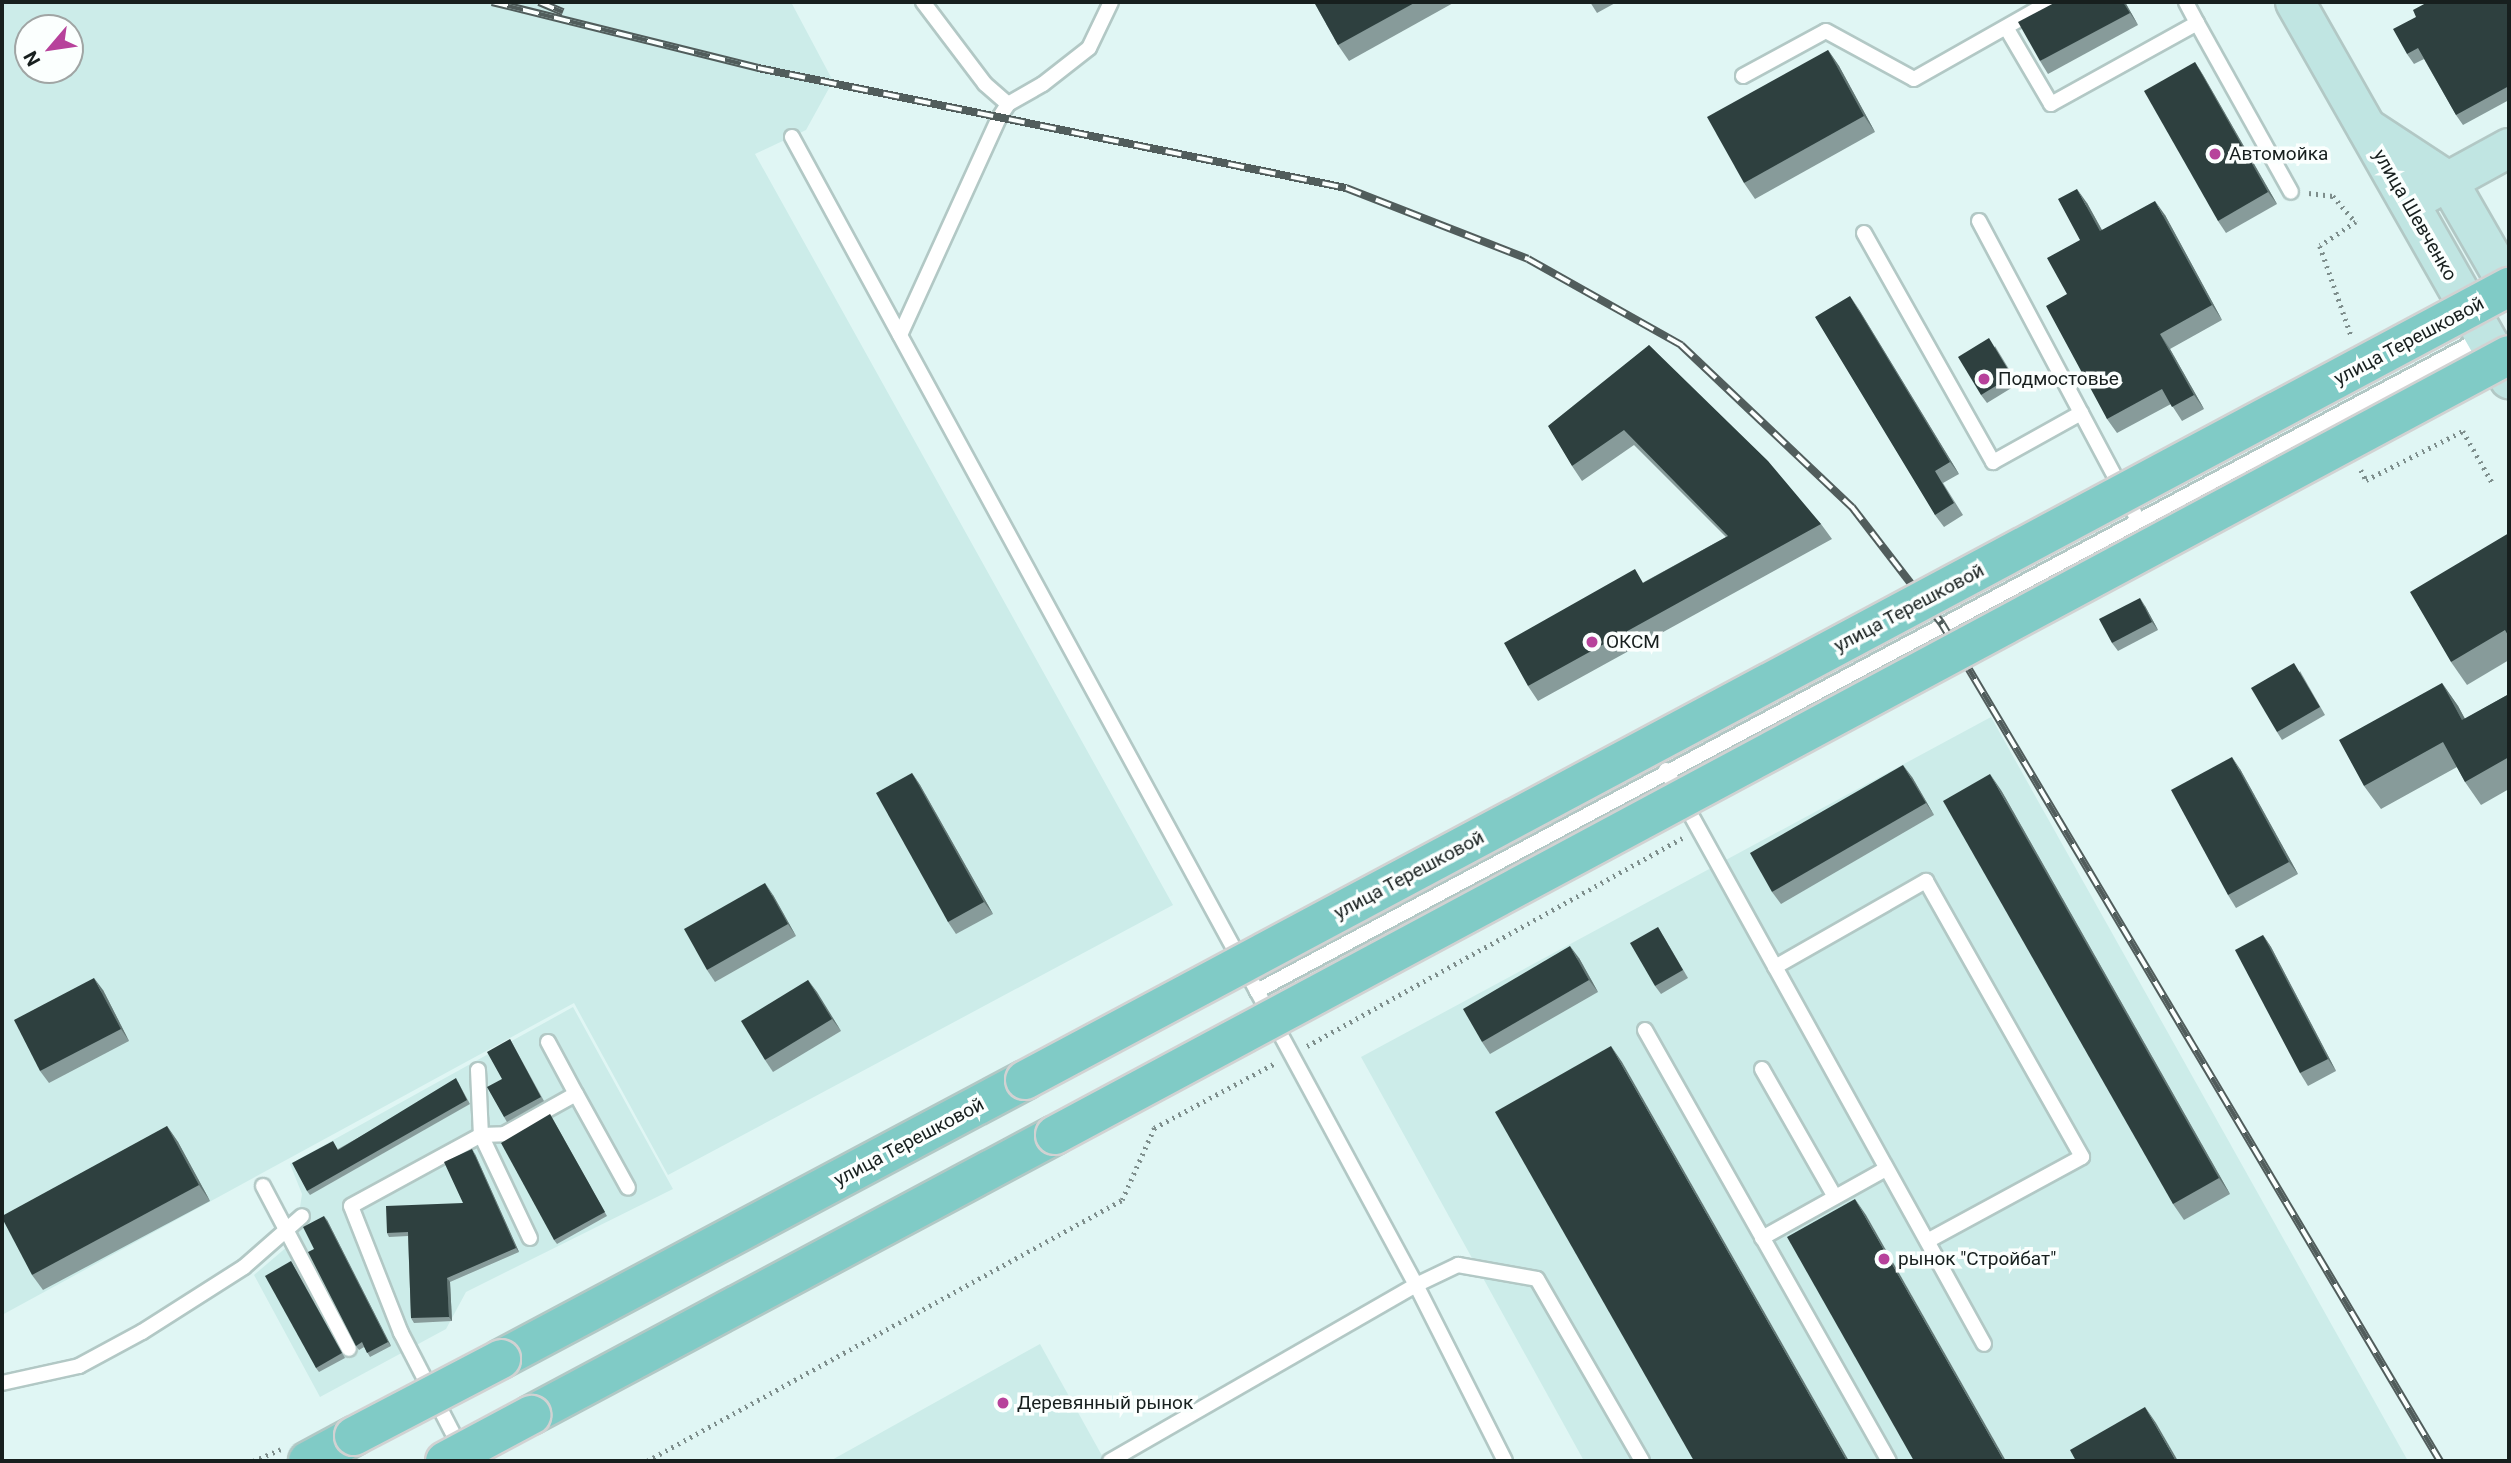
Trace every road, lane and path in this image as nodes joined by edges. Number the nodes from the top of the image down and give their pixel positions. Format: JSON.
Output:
{"nodes":[{"id":1,"x":923,"y":2,"type":"edge"},
{"id":2,"x":1111,"y":2,"type":"edge"},
{"id":3,"x":2050,"y":2,"type":"edge"},
{"id":4,"x":2186,"y":2,"type":"edge"},
{"id":5,"x":2295,"y":2,"type":"edge"},
{"id":6,"x":2197,"y":23,"type":"junction"},
{"id":7,"x":2007,"y":29,"type":"junction"},
{"id":8,"x":1743,"y":76,"type":"dead end"},
{"id":9,"x":1008,"y":104,"type":"junction"},
{"id":10,"x":2362,"y":125,"type":"junction"},
{"id":11,"x":792,"y":137,"type":"dead end"},
{"id":12,"x":2509,"y":148,"type":"edge"},
{"id":13,"x":2448,"y":181,"type":"junction"},
{"id":14,"x":2291,"y":192,"type":"joint"},
{"id":15,"x":2408,"y":204,"type":"junction"},
{"id":16,"x":1979,"y":221,"type":"dead end"},
{"id":17,"x":1864,"y":233,"type":"dead end"},
{"id":18,"x":2509,"y":287,"type":"edge"},
{"id":19,"x":901,"y":335,"type":"junction"},
{"id":20,"x":2354,"y":345,"type":"dead end"},
{"id":21,"x":2497,"y":346,"type":"edge"},
{"id":22,"x":2509,"y":379,"type":"edge"},
{"id":23,"x":2081,"y":413,"type":"junction"},
{"id":24,"x":2363,"y":473,"type":"dead end"},
{"id":25,"x":2492,"y":482,"type":"dead end"},
{"id":26,"x":2138,"y":520,"type":"junction"},
{"id":27,"x":1666,"y":770,"type":"junction"},
{"id":28,"x":1775,"y":967,"type":"junction"},
{"id":29,"x":1257,"y":991,"type":"junction"},
{"id":30,"x":1645,"y":1030,"type":"dead end"},
{"id":31,"x":548,"y":1042,"type":"dead end"},
{"id":32,"x":1292,"y":1054,"type":"junction"},
{"id":33,"x":1762,"y":1069,"type":"dead end"},
{"id":34,"x":478,"y":1070,"type":"dead end"},
{"id":35,"x":576,"y":1094,"type":"junction"},
{"id":36,"x":481,"y":1135,"type":"junction"},
{"id":37,"x":1886,"y":1169,"type":"junction"},
{"id":38,"x":263,"y":1186,"type":"dead end"},
{"id":39,"x":628,"y":1188,"type":"dead end"},
{"id":40,"x":1835,"y":1197,"type":"junction"},
{"id":41,"x":302,"y":1216,"type":"dead end"},
{"id":42,"x":285,"y":1234,"type":"junction"},
{"id":43,"x":530,"y":1238,"type":"dead end"},
{"id":44,"x":1762,"y":1238,"type":"junction"},
{"id":45,"x":1927,"y":1241,"type":"junction"},
{"id":46,"x":1416,"y":1285,"type":"junction"},
{"id":47,"x":1984,"y":1344,"type":"dead end"},
{"id":48,"x":349,"y":1349,"type":"dead end"},
{"id":49,"x":2,"y":1383,"type":"edge"},
{"id":50,"x":308,"y":1461,"type":"edge"},
{"id":51,"x":445,"y":1461,"type":"edge"},
{"id":52,"x":467,"y":1461,"type":"edge"},
{"id":53,"x":647,"y":1461,"type":"edge"},
{"id":54,"x":1110,"y":1461,"type":"edge"},
{"id":55,"x":1506,"y":1461,"type":"edge"},
{"id":56,"x":1642,"y":1461,"type":"edge"},
{"id":57,"x":1889,"y":1461,"type":"edge"}],
"edges":[{"from":1,"to":9,"type":"lane"},
{"from":2,"to":9,"type":"lane"},
{"from":3,"to":7,"type":"lane"},
{"from":4,"to":6,"type":"lane"},
{"from":5,"to":10,"type":"main road","name":"улица Шевченко"},
{"from":6,"to":7,"type":"lane"},
{"from":6,"to":14,"type":"lane"},
{"from":7,"to":8,"type":"lane"},
{"from":9,"to":19,"type":"lane"},
{"from":10,"to":13,"type":"main road","name":"улица Шевченко"},
{"from":10,"to":15,"type":"main road","name":"улица Шевченко"},
{"from":11,"to":19,"type":"lane"},
{"from":12,"to":13,"type":"main road"},
{"from":13,"to":15,"type":"main road"},
{"from":13,"to":18,"type":"main road","name":"улица Шевченко"},
{"from":14,"to":20,"type":"path"},
{"from":15,"to":21,"type":"main road","name":"улица Шевченко"},
{"from":16,"to":23,"type":"lane"},
{"from":17,"to":23,"type":"lane"},
{"from":18,"to":50,"type":"main road","name":"улица Терешковой","bridge":true},
{"from":19,"to":29,"type":"lane"},
{"from":21,"to":22,"type":"main road","name":"улица Шевченко"},
{"from":21,"to":26,"type":"lane"},
{"from":21,"to":51,"type":"main road","bridge":true},
{"from":23,"to":26,"type":"lane"},
{"from":24,"to":25,"type":"path"},
{"from":26,"to":27,"type":"lane"},
{"from":27,"to":28,"type":"lane"},
{"from":27,"to":29,"type":"lane"},
{"from":28,"to":37,"type":"lane"},
{"from":28,"to":45,"type":"lane"},
{"from":29,"to":32,"type":"lane"},
{"from":30,"to":44,"type":"lane"},
{"from":31,"to":35,"type":"lane"},
{"from":32,"to":46,"type":"lane"},
{"from":32,"to":53,"type":"path"},
{"from":33,"to":40,"type":"lane"},
{"from":34,"to":36,"type":"lane"},
{"from":35,"to":36,"type":"lane"},
{"from":35,"to":39,"type":"lane"},
{"from":36,"to":43,"type":"lane"},
{"from":36,"to":52,"type":"lane"},
{"from":37,"to":40,"type":"lane"},
{"from":37,"to":45,"type":"lane"},
{"from":38,"to":42,"type":"lane"},
{"from":40,"to":44,"type":"lane"},
{"from":41,"to":42,"type":"lane"},
{"from":42,"to":48,"type":"lane"},
{"from":42,"to":49,"type":"lane"},
{"from":44,"to":57,"type":"lane"},
{"from":45,"to":47,"type":"lane"},
{"from":46,"to":54,"type":"lane"},
{"from":46,"to":55,"type":"lane"},
{"from":46,"to":56,"type":"lane"}]}
